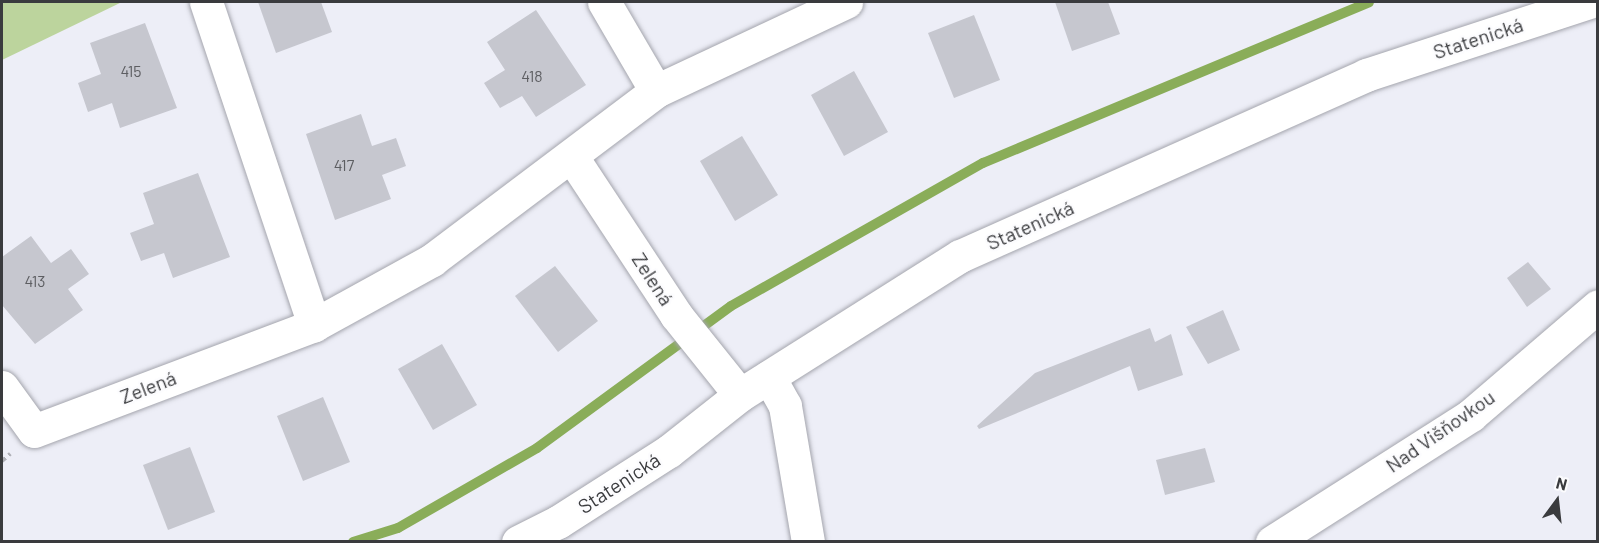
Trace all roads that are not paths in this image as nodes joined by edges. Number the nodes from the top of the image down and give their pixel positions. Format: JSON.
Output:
{"nodes":[{"id":1,"x":206,"y":2,"type":"edge"},
{"id":2,"x":604,"y":2,"type":"edge"},
{"id":3,"x":846,"y":2,"type":"edge"},
{"id":4,"x":1589,"y":2,"type":"edge"},
{"id":5,"x":656,"y":91,"type":"junction"},
{"id":6,"x":572,"y":158,"type":"junction"},
{"id":7,"x":1598,"y":306,"type":"edge"},
{"id":8,"x":314,"y":325,"type":"junction"},
{"id":9,"x":768,"y":377,"type":"junction"},
{"id":10,"x":2,"y":387,"type":"edge"},
{"id":11,"x":740,"y":395,"type":"junction"},
{"id":12,"x":518,"y":542,"type":"edge"},
{"id":13,"x":808,"y":542,"type":"edge"},
{"id":14,"x":1272,"y":542,"type":"edge"}],
"edges":[{"from":1,"to":8,"type":"street"},
{"from":2,"to":5,"type":"street"},
{"from":3,"to":5,"type":"street","name":"Zelená"},
{"from":4,"to":9,"type":"street","name":"Statenická"},
{"from":5,"to":6,"type":"street","name":"Zelená"},
{"from":6,"to":8,"type":"street","name":"Zelená"},
{"from":6,"to":11,"type":"street","name":"Zelená"},
{"from":7,"to":14,"type":"street","name":"Nad Višňovkou"},
{"from":8,"to":10,"type":"street","name":"Zelená"},
{"from":9,"to":11,"type":"street","name":"Statenická"},
{"from":9,"to":13,"type":"street"},
{"from":11,"to":12,"type":"street","name":"Statenická"}]}
